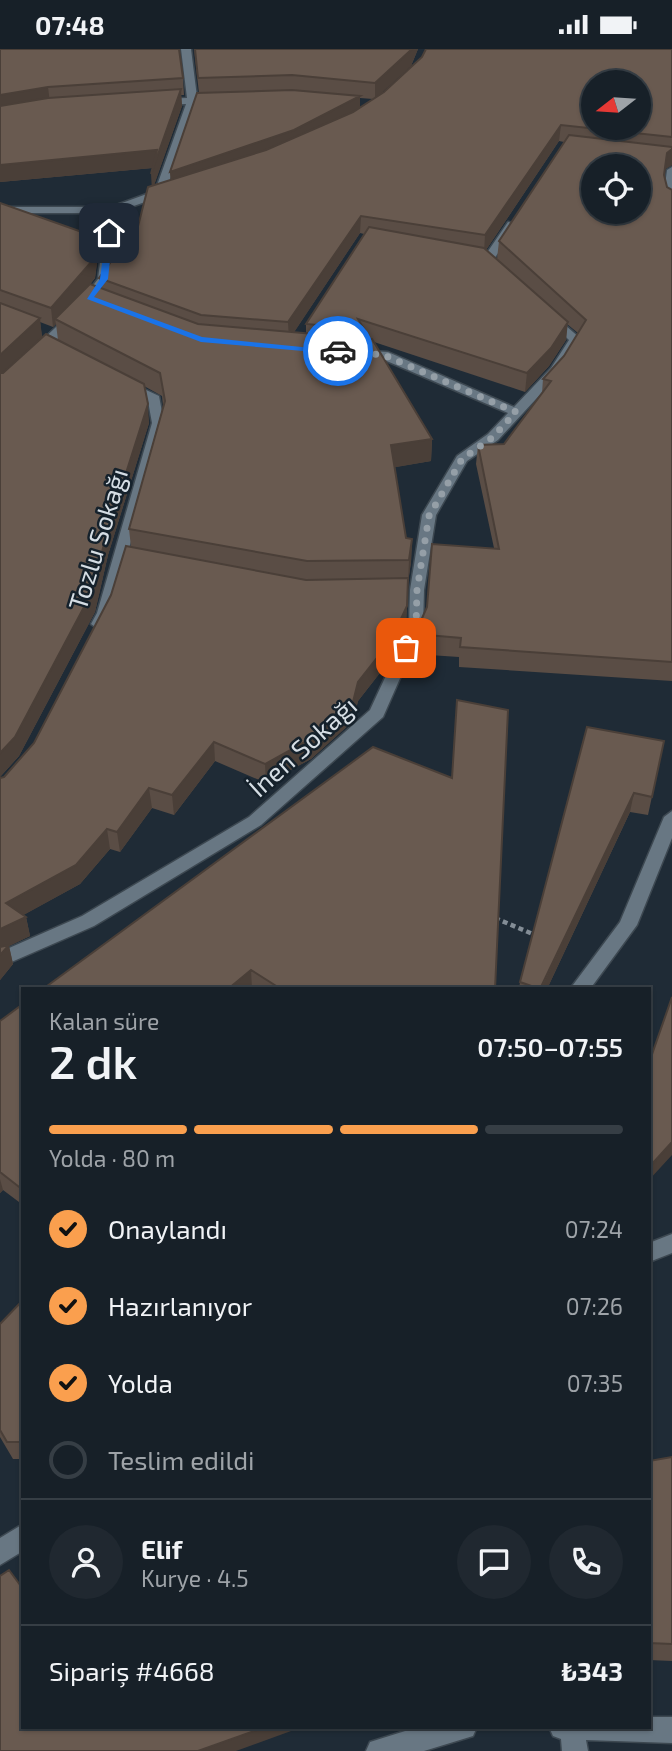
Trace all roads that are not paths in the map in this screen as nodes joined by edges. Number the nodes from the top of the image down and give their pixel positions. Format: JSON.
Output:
{"nodes":[{"id":1,"x":186,"y":49,"type":"edge"},
{"id":2,"x":229,"y":99,"type":"edge"},
{"id":3,"x":192,"y":100,"type":"junction"},
{"id":4,"x":140,"y":103,"type":"edge"},
{"id":5,"x":672,"y":170,"type":"edge"},
{"id":6,"x":173,"y":189,"type":"edge"},
{"id":7,"x":160,"y":193,"type":"junction"},
{"id":8,"x":672,"y":204,"type":"edge"},
{"id":9,"x":0,"y":210,"type":"edge"},
{"id":10,"x":112,"y":210,"type":"junction"},
{"id":11,"x":518,"y":215,"type":"edge"},
{"id":12,"x":507,"y":278,"type":"edge"},
{"id":13,"x":537,"y":304,"type":"edge"},
{"id":14,"x":346,"y":352,"type":"edge"},
{"id":15,"x":118,"y":380,"type":"edge"},
{"id":16,"x":0,"y":387,"type":"edge"},
{"id":17,"x":516,"y":412,"type":"junction"},
{"id":18,"x":118,"y":556,"type":"junction"},
{"id":19,"x":138,"y":560,"type":"edge"},
{"id":20,"x":91,"y":638,"type":"edge"},
{"id":21,"x":672,"y":817,"type":"edge"},
{"id":22,"x":0,"y":960,"type":"edge"},
{"id":23,"x":580,"y":987,"type":"edge"},
{"id":24,"x":672,"y":1244,"type":"edge"},
{"id":25,"x":651,"y":1252,"type":"edge"},
{"id":26,"x":21,"y":1537,"type":"edge"},
{"id":27,"x":0,"y":1553,"type":"edge"},
{"id":28,"x":457,"y":1729,"type":"edge"},
{"id":29,"x":572,"y":1729,"type":"edge"},
{"id":30,"x":639,"y":1729,"type":"edge"},
{"id":31,"x":672,"y":1730,"type":"edge"},
{"id":32,"x":379,"y":1751,"type":"edge"},
{"id":33,"x":575,"y":1751,"type":"edge"}],
"edges":[{"from":1,"to":3,"type":"street"},
{"from":2,"to":3,"type":"street"},
{"from":3,"to":4,"type":"street"},
{"from":3,"to":7,"type":"street"},
{"from":5,"to":8,"type":"street"},
{"from":6,"to":7,"type":"street"},
{"from":7,"to":10,"type":"street"},
{"from":9,"to":10,"type":"street"},
{"from":10,"to":16,"type":"street"},
{"from":11,"to":12,"type":"street"},
{"from":13,"to":17,"type":"street","name":"İnen Sokağı"},
{"from":14,"to":17,"type":"street"},
{"from":15,"to":18,"type":"street","name":"Tozlu Sokağı"},
{"from":17,"to":22,"type":"street","name":"İnen Sokağı"},
{"from":18,"to":19,"type":"street"},
{"from":18,"to":20,"type":"street","name":"Tozlu Sokağı"},
{"from":21,"to":23,"type":"street"},
{"from":24,"to":25,"type":"street"},
{"from":26,"to":27,"type":"street"},
{"from":28,"to":32,"type":"street"},
{"from":29,"to":33,"type":"street"},
{"from":30,"to":31,"type":"street"}]}
